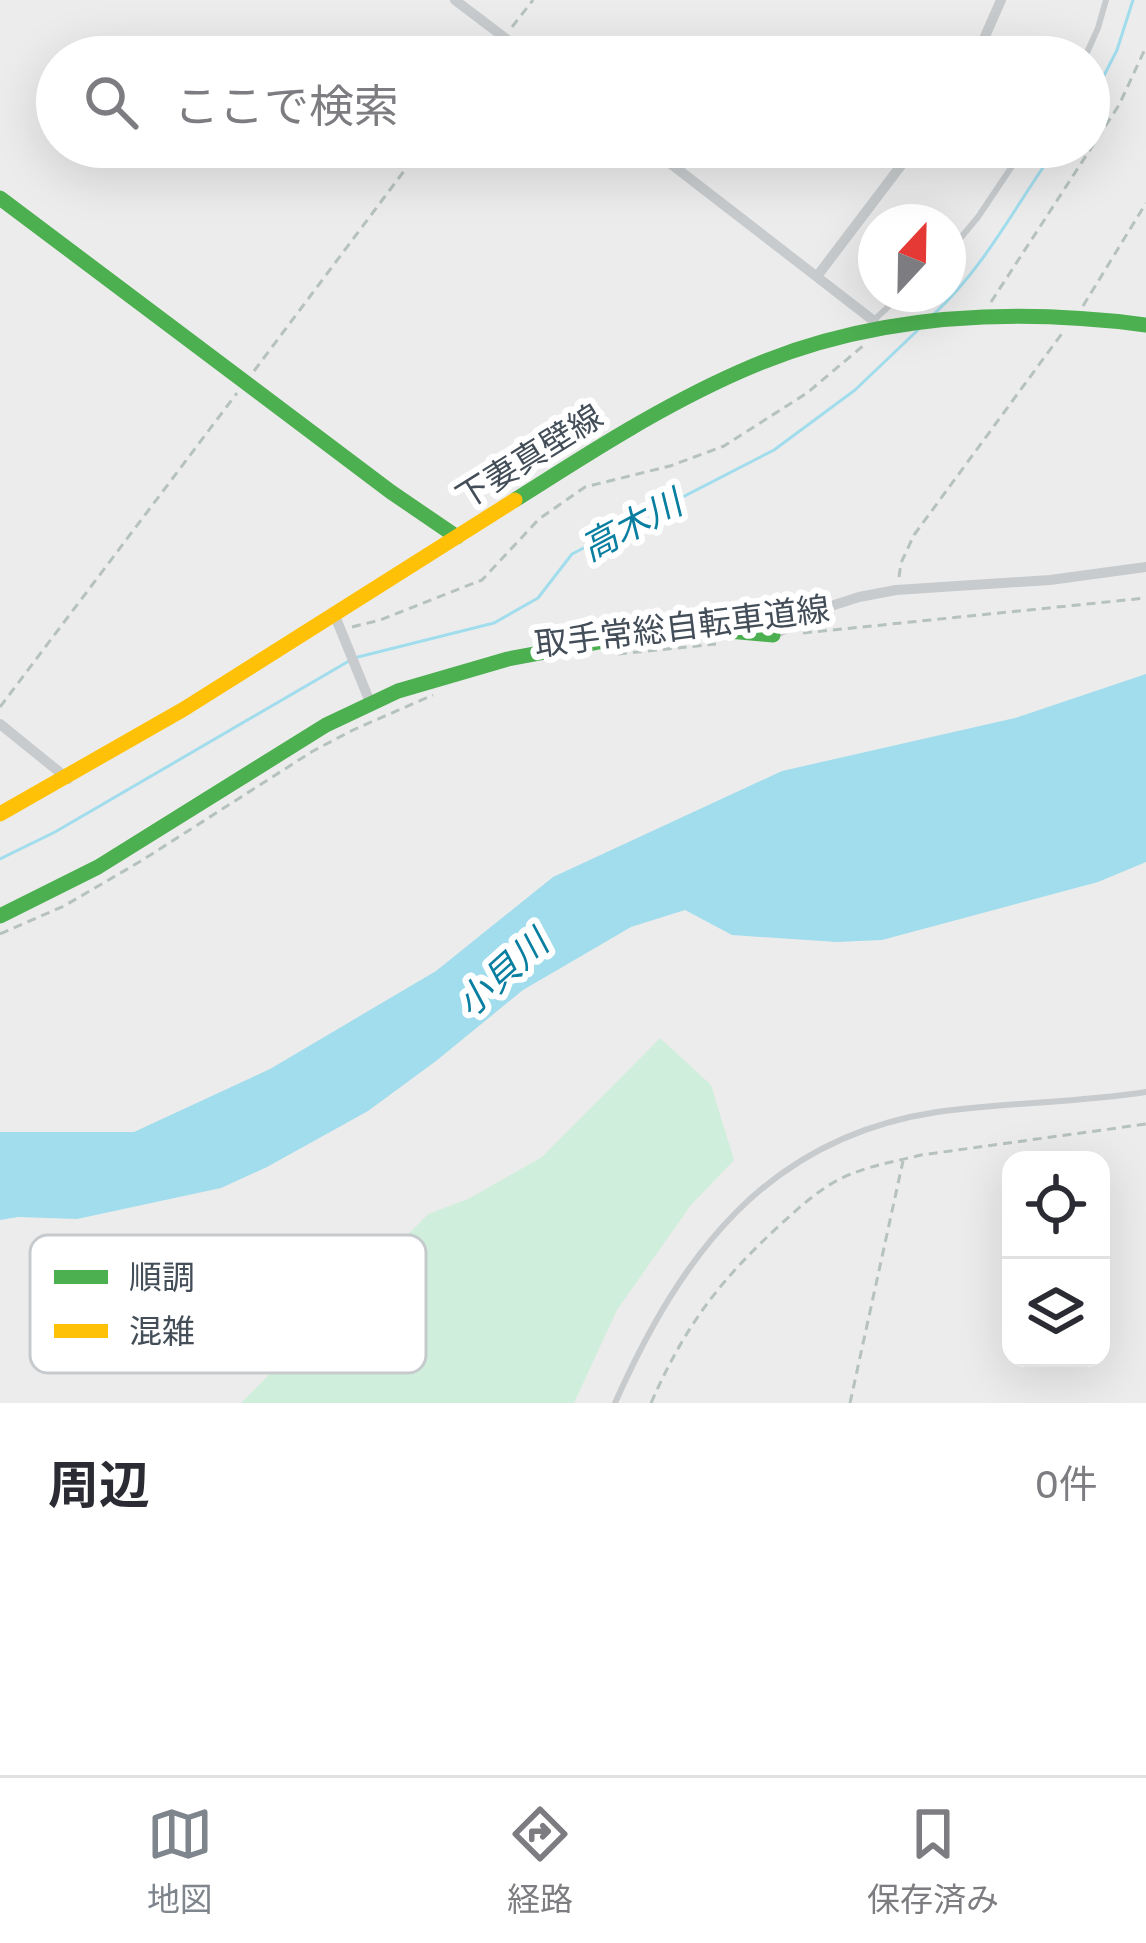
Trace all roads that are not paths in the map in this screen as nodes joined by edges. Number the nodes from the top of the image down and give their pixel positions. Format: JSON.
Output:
{"nodes":[{"id":1,"x":454,"y":0,"type":"edge"},
{"id":2,"x":1001,"y":0,"type":"edge"},
{"id":3,"x":1106,"y":0,"type":"edge"},
{"id":4,"x":502,"y":36,"type":"edge"},
{"id":5,"x":985,"y":36,"type":"edge"},
{"id":6,"x":1094,"y":36,"type":"edge"},
{"id":7,"x":677,"y":168,"type":"edge"},
{"id":8,"x":899,"y":168,"type":"edge"},
{"id":9,"x":1011,"y":168,"type":"edge"},
{"id":10,"x":0,"y":198,"type":"edge"},
{"id":11,"x":966,"y":231,"type":"edge"},
{"id":12,"x":818,"y":275,"type":"junction"},
{"id":13,"x":888,"y":312,"type":"edge"},
{"id":14,"x":1146,"y":325,"type":"edge"},
{"id":15,"x":878,"y":326,"type":"junction"},
{"id":16,"x":457,"y":537,"type":"junction"},
{"id":17,"x":1146,"y":567,"type":"edge"},
{"id":18,"x":338,"y":624,"type":"junction"},
{"id":19,"x":773,"y":635,"type":"joint"},
{"id":20,"x":370,"y":702,"type":"junction"},
{"id":21,"x":0,"y":724,"type":"edge"},
{"id":22,"x":68,"y":778,"type":"junction"},
{"id":23,"x":0,"y":814,"type":"edge"},
{"id":24,"x":0,"y":916,"type":"edge"},
{"id":25,"x":1146,"y":1092,"type":"edge"},
{"id":26,"x":615,"y":1403,"type":"edge"}],
"edges":[{"from":1,"to":4,"type":"street"},
{"from":2,"to":5,"type":"street"},
{"from":3,"to":6,"type":"lane"},
{"from":7,"to":12,"type":"street"},
{"from":8,"to":12,"type":"street"},
{"from":9,"to":11,"type":"lane"},
{"from":10,"to":16,"type":"street"},
{"from":12,"to":15,"type":"street"},
{"from":13,"to":15,"type":"lane"},
{"from":14,"to":15,"type":"street","name":"下妻真壁線"},
{"from":15,"to":16,"type":"street","name":"下妻真壁線"},
{"from":16,"to":18,"type":"street","name":"下妻真壁線"},
{"from":17,"to":19,"type":"street"},
{"from":18,"to":20,"type":"street"},
{"from":18,"to":22,"type":"street","name":"下妻真壁線"},
{"from":19,"to":20,"type":"street"},
{"from":20,"to":24,"type":"street"},
{"from":21,"to":22,"type":"street"},
{"from":22,"to":23,"type":"street","name":"下妻真壁線"},
{"from":25,"to":26,"type":"lane"}]}
